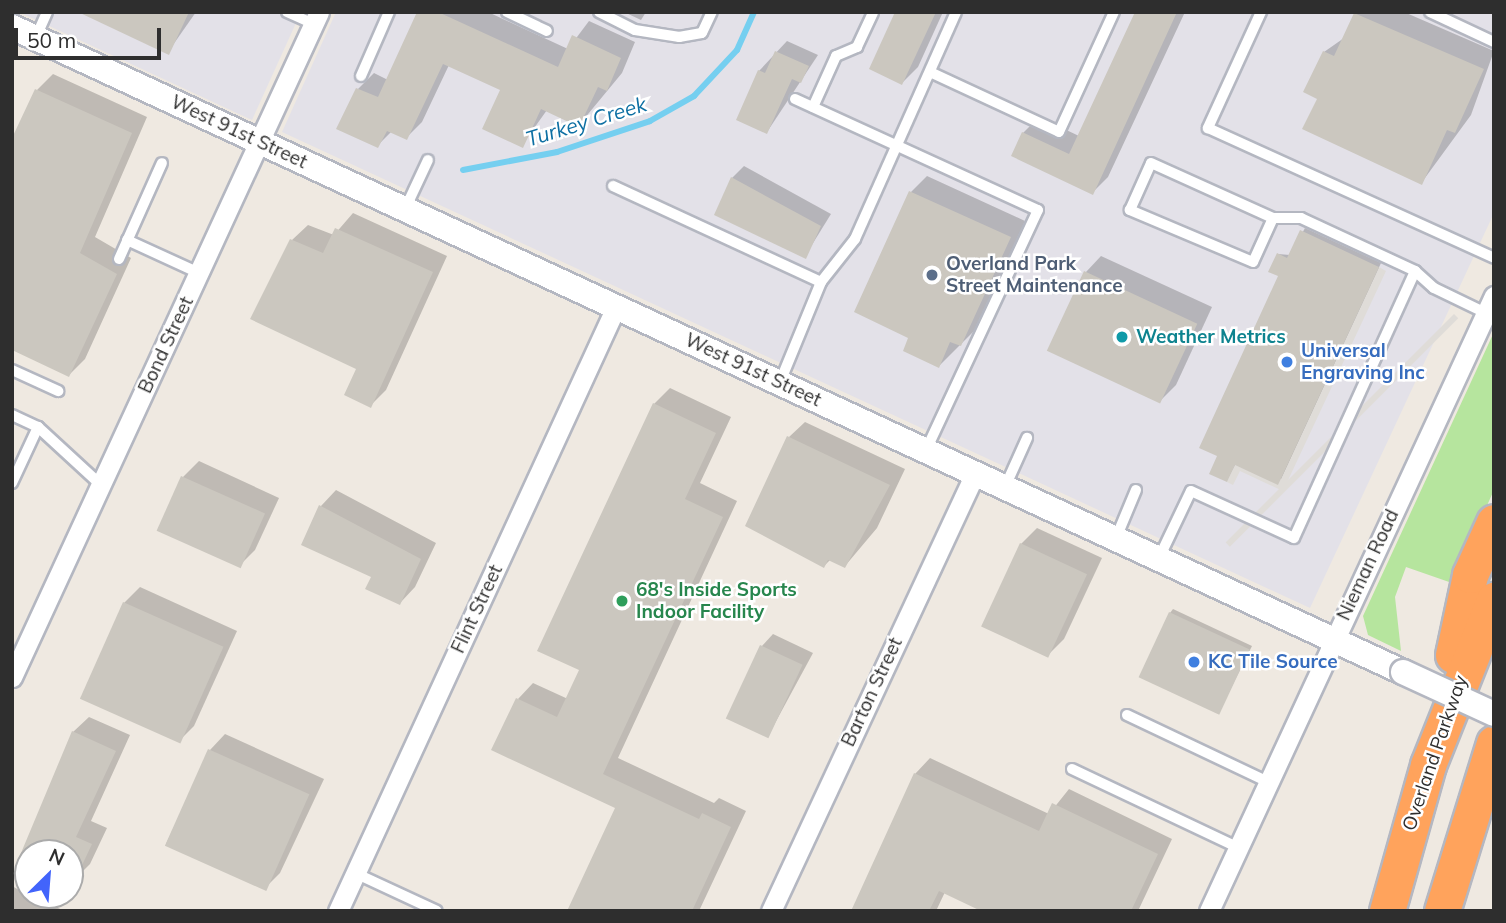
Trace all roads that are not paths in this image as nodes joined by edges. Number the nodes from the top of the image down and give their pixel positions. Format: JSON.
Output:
{"nodes":[{"id":1,"x":47,"y":12,"type":"edge"},
{"id":2,"x":287,"y":12,"type":"edge"},
{"id":3,"x":389,"y":12,"type":"edge"},
{"id":4,"x":507,"y":12,"type":"edge"},
{"id":5,"x":598,"y":12,"type":"edge"},
{"id":6,"x":712,"y":12,"type":"edge"},
{"id":7,"x":873,"y":12,"type":"edge"},
{"id":8,"x":956,"y":12,"type":"edge"},
{"id":9,"x":1114,"y":12,"type":"edge"},
{"id":10,"x":1261,"y":12,"type":"edge"},
{"id":11,"x":1430,"y":12,"type":"edge"},
{"id":12,"x":316,"y":18,"type":"edge"},
{"id":13,"x":12,"y":27,"type":"edge"},
{"id":14,"x":547,"y":32,"type":"dead end"},
{"id":15,"x":35,"y":38,"type":"junction"},
{"id":16,"x":1494,"y":41,"type":"edge"},
{"id":17,"x":930,"y":72,"type":"junction"},
{"id":18,"x":361,"y":76,"type":"dead end"},
{"id":19,"x":795,"y":99,"type":"dead end"},
{"id":20,"x":813,"y":107,"type":"junction"},
{"id":21,"x":259,"y":142,"type":"junction"},
{"id":22,"x":896,"y":146,"type":"junction"},
{"id":23,"x":428,"y":160,"type":"dead end"},
{"id":24,"x":162,"y":163,"type":"dead end"},
{"id":25,"x":612,"y":186,"type":"dead end"},
{"id":26,"x":405,"y":209,"type":"junction"},
{"id":27,"x":1273,"y":218,"type":"junction"},
{"id":28,"x":127,"y":240,"type":"junction"},
{"id":29,"x":1494,"y":258,"type":"edge"},
{"id":30,"x":119,"y":259,"type":"dead end"},
{"id":31,"x":1415,"y":271,"type":"junction"},
{"id":32,"x":198,"y":273,"type":"junction"},
{"id":33,"x":821,"y":282,"type":"junction"},
{"id":34,"x":1490,"y":304,"type":"edge"},
{"id":35,"x":616,"y":307,"type":"junction"},
{"id":36,"x":12,"y":370,"type":"edge"},
{"id":37,"x":779,"y":383,"type":"junction"},
{"id":38,"x":58,"y":391,"type":"dead end"},
{"id":39,"x":12,"y":415,"type":"edge"},
{"id":40,"x":38,"y":427,"type":"junction"},
{"id":41,"x":1027,"y":438,"type":"dead end"},
{"id":42,"x":926,"y":451,"type":"junction"},
{"id":43,"x":975,"y":474,"type":"junction"},
{"id":44,"x":12,"y":482,"type":"edge"},
{"id":45,"x":101,"y":485,"type":"junction"},
{"id":46,"x":1005,"y":487,"type":"junction"},
{"id":47,"x":1136,"y":490,"type":"dead end"},
{"id":48,"x":1494,"y":522,"type":"edge"},
{"id":49,"x":1116,"y":539,"type":"junction"},
{"id":50,"x":1159,"y":558,"type":"junction"},
{"id":51,"x":1494,"y":600,"type":"edge"},
{"id":52,"x":1333,"y":639,"type":"junction"},
{"id":53,"x":12,"y":677,"type":"edge"},
{"id":54,"x":1494,"y":714,"type":"edge"},
{"id":55,"x":1128,"y":715,"type":"dead end"},
{"id":56,"x":1494,"y":743,"type":"edge"},
{"id":57,"x":1428,"y":765,"type":"junction"},
{"id":58,"x":1072,"y":769,"type":"dead end"},
{"id":59,"x":1266,"y":781,"type":"junction"},
{"id":60,"x":1237,"y":847,"type":"junction"},
{"id":61,"x":355,"y":873,"type":"junction"},
{"id":62,"x":338,"y":911,"type":"edge"},
{"id":63,"x":437,"y":911,"type":"edge"},
{"id":64,"x":771,"y":911,"type":"edge"},
{"id":65,"x":1209,"y":911,"type":"edge"},
{"id":66,"x":1387,"y":911,"type":"edge"},
{"id":67,"x":1442,"y":911,"type":"edge"}],
"edges":[{"from":1,"to":15,"type":"lane"},
{"from":2,"to":12,"type":"lane"},
{"from":3,"to":18,"type":"lane"},
{"from":4,"to":14,"type":"lane"},
{"from":5,"to":6,"type":"lane"},
{"from":7,"to":20,"type":"lane"},
{"from":8,"to":17,"type":"lane"},
{"from":9,"to":17,"type":"lane"},
{"from":10,"to":29,"type":"lane"},
{"from":11,"to":16,"type":"lane"},
{"from":12,"to":21,"type":"street","name":"Bond Street"},
{"from":13,"to":15,"type":"street","name":"West 91st Street"},
{"from":15,"to":21,"type":"street","name":"West 91st Street"},
{"from":17,"to":22,"type":"lane"},
{"from":19,"to":20,"type":"lane"},
{"from":20,"to":22,"type":"lane"},
{"from":21,"to":26,"type":"street","name":"West 91st Street"},
{"from":21,"to":32,"type":"street","name":"Bond Street"},
{"from":22,"to":33,"type":"lane"},
{"from":22,"to":42,"type":"lane"},
{"from":23,"to":26,"type":"lane"},
{"from":24,"to":28,"type":"lane"},
{"from":25,"to":33,"type":"lane"},
{"from":26,"to":35,"type":"street","name":"West 91st Street"},
{"from":27,"to":27,"type":"lane"},
{"from":27,"to":31,"type":"lane"},
{"from":28,"to":30,"type":"lane"},
{"from":28,"to":32,"type":"lane"},
{"from":31,"to":34,"type":"lane"},
{"from":31,"to":50,"type":"lane"},
{"from":32,"to":45,"type":"street","name":"Bond Street"},
{"from":33,"to":37,"type":"lane"},
{"from":34,"to":52,"type":"street","name":"Nieman Road"},
{"from":35,"to":37,"type":"street","name":"West 91st Street"},
{"from":35,"to":61,"type":"street","name":"Flint Street"},
{"from":36,"to":38,"type":"lane"},
{"from":37,"to":42,"type":"street","name":"West 91st Street"},
{"from":39,"to":40,"type":"lane"},
{"from":40,"to":44,"type":"lane"},
{"from":40,"to":45,"type":"lane"},
{"from":41,"to":46,"type":"lane"},
{"from":42,"to":43,"type":"street","name":"West 91st Street"},
{"from":43,"to":46,"type":"street","name":"West 91st Street"},
{"from":43,"to":64,"type":"street","name":"Barton Street"},
{"from":45,"to":53,"type":"street","name":"Bond Street"},
{"from":46,"to":49,"type":"street","name":"West 91st Street"},
{"from":47,"to":49,"type":"lane"},
{"from":48,"to":57,"type":"highway"},
{"from":49,"to":50,"type":"street","name":"West 91st Street"},
{"from":50,"to":52,"type":"street","name":"West 91st Street"},
{"from":51,"to":57,"type":"highway","name":"Overland Parkway"},
{"from":52,"to":54,"type":"street","name":"West 91st Street","bridge":true},
{"from":52,"to":59,"type":"street","name":"Nieman Road"},
{"from":55,"to":59,"type":"lane"},
{"from":56,"to":67,"type":"highway"},
{"from":57,"to":66,"type":"highway","name":"Overland Parkway"},
{"from":58,"to":60,"type":"lane"},
{"from":59,"to":60,"type":"street","name":"Nieman Road"},
{"from":60,"to":65,"type":"street","name":"Nieman Road"},
{"from":61,"to":62,"type":"street","name":"Flint Street"},
{"from":61,"to":63,"type":"lane"}]}
